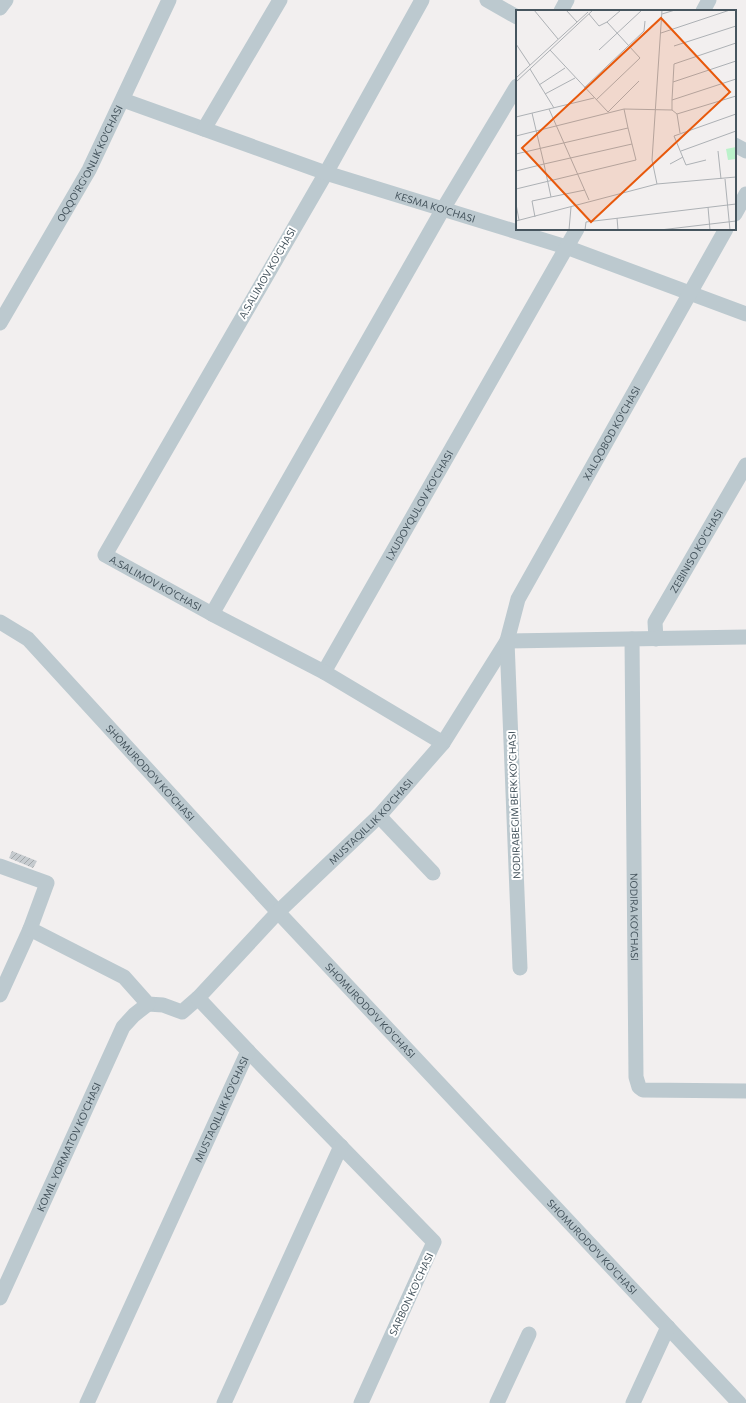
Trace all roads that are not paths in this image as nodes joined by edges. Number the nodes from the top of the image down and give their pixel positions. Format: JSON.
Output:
{"nodes":[{"id":1,"x":6,"y":0,"type":"edge"},
{"id":2,"x":170,"y":0,"type":"edge"},
{"id":3,"x":280,"y":0,"type":"edge"},
{"id":4,"x":422,"y":0,"type":"edge"},
{"id":5,"x":487,"y":0,"type":"edge"},
{"id":6,"x":567,"y":0,"type":"edge"},
{"id":7,"x":709,"y":0,"type":"edge"},
{"id":8,"x":0,"y":8,"type":"edge"},
{"id":9,"x":562,"y":10,"type":"edge"},
{"id":10,"x":703,"y":10,"type":"edge"},
{"id":11,"x":516,"y":16,"type":"edge"},
{"id":12,"x":516,"y":88,"type":"edge"},
{"id":13,"x":123,"y":100,"type":"junction"},
{"id":14,"x":204,"y":129,"type":"junction"},
{"id":15,"x":736,"y":146,"type":"edge"},
{"id":16,"x":746,"y":151,"type":"edge"},
{"id":17,"x":326,"y":172,"type":"junction"},
{"id":18,"x":746,"y":194,"type":"edge"},
{"id":19,"x":443,"y":209,"type":"junction"},
{"id":20,"x":736,"y":212,"type":"edge"},
{"id":21,"x":576,"y":230,"type":"edge"},
{"id":22,"x":725,"y":230,"type":"edge"},
{"id":23,"x":566,"y":247,"type":"junction"},
{"id":24,"x":691,"y":293,"type":"junction"},
{"id":25,"x":746,"y":314,"type":"edge"},
{"id":26,"x":0,"y":323,"type":"edge"},
{"id":27,"x":746,"y":465,"type":"edge"},
{"id":28,"x":212,"y":614,"type":"junction"},
{"id":29,"x":0,"y":622,"type":"edge"},
{"id":30,"x":746,"y":637,"type":"edge"},
{"id":31,"x":632,"y":639,"type":"junction"},
{"id":32,"x":656,"y":639,"type":"junction"},
{"id":33,"x":507,"y":641,"type":"junction"},
{"id":34,"x":324,"y":672,"type":"junction"},
{"id":35,"x":443,"y":743,"type":"junction"},
{"id":36,"x":379,"y":816,"type":"junction"},
{"id":37,"x":0,"y":866,"type":"edge"},
{"id":38,"x":433,"y":873,"type":"dead end"},
{"id":39,"x":278,"y":912,"type":"junction"},
{"id":40,"x":30,"y":929,"type":"junction"},
{"id":41,"x":520,"y":968,"type":"dead end"},
{"id":42,"x":0,"y":995,"type":"edge"},
{"id":43,"x":198,"y":998,"type":"junction"},
{"id":44,"x":148,"y":1004,"type":"junction"},
{"id":45,"x":248,"y":1051,"type":"junction"},
{"id":46,"x":746,"y":1091,"type":"edge"},
{"id":47,"x":341,"y":1146,"type":"junction"},
{"id":48,"x":0,"y":1298,"type":"edge"},
{"id":49,"x":668,"y":1327,"type":"junction"},
{"id":50,"x":529,"y":1334,"type":"dead end"},
{"id":51,"x":87,"y":1403,"type":"edge"},
{"id":52,"x":224,"y":1403,"type":"edge"},
{"id":53,"x":361,"y":1403,"type":"edge"},
{"id":54,"x":497,"y":1403,"type":"edge"},
{"id":55,"x":633,"y":1403,"type":"edge"},
{"id":56,"x":739,"y":1403,"type":"edge"}],
"edges":[{"from":1,"to":8,"type":"street"},
{"from":2,"to":13,"type":"street","name":"OQQO'RG'ONLIK KO'CHASI"},
{"from":3,"to":14,"type":"street"},
{"from":4,"to":17,"type":"street","name":"A.SALIMOV KO'CHASI"},
{"from":5,"to":11,"type":"street"},
{"from":6,"to":9,"type":"street"},
{"from":7,"to":10,"type":"street"},
{"from":12,"to":19,"type":"street","name":"A.SALIMOV KO'CHASI"},
{"from":13,"to":14,"type":"street","name":"KESMA KO'CHASI"},
{"from":13,"to":26,"type":"street","name":"OQQO'RG'ONLIK KO'CHASI"},
{"from":14,"to":17,"type":"street","name":"KESMA KO'CHASI"},
{"from":15,"to":16,"type":"street"},
{"from":17,"to":19,"type":"street","name":"KESMA KO'CHASI"},
{"from":17,"to":28,"type":"street","name":"A.SALIMOV KO'CHASI"},
{"from":18,"to":20,"type":"street"},
{"from":19,"to":23,"type":"street","name":"KESMA KO'CHASI"},
{"from":19,"to":28,"type":"street","name":"A.SALIMOV KO'CHASI"},
{"from":21,"to":23,"type":"street","name":"I.XUDOYQULOV KO'CHASI"},
{"from":22,"to":24,"type":"street","name":"XALQOBOD KO'CHASI"},
{"from":23,"to":24,"type":"street","name":"KESMA KO'CHASI"},
{"from":23,"to":34,"type":"street","name":"I.XUDOYQULOV KO'CHASI"},
{"from":24,"to":25,"type":"street","name":"KESMA KO'CHASI"},
{"from":24,"to":33,"type":"street","name":"XALQOBOD KO'CHASI"},
{"from":27,"to":32,"type":"street","name":"ZEBINISO KO'CHASI"},
{"from":28,"to":34,"type":"street"},
{"from":29,"to":39,"type":"street","name":"SHOMURODO'V KO'CHASI"},
{"from":30,"to":32,"type":"street"},
{"from":31,"to":32,"type":"street"},
{"from":31,"to":33,"type":"street"},
{"from":31,"to":46,"type":"street","name":"NODIRA KO'CHASI"},
{"from":33,"to":35,"type":"street","name":"MUSTAQILLIK KO'CHASI"},
{"from":33,"to":41,"type":"street","name":"NODIRABEGIM BERK KO'CHASI"},
{"from":34,"to":35,"type":"street"},
{"from":35,"to":36,"type":"street","name":"MUSTAQILLIK KO'CHASI"},
{"from":36,"to":38,"type":"street"},
{"from":36,"to":39,"type":"street","name":"MUSTAQILLIK KO'CHASI"},
{"from":37,"to":40,"type":"street"},
{"from":39,"to":43,"type":"street","name":"MUSTAQILLIK KO'CHASI"},
{"from":39,"to":49,"type":"street","name":"SHOMURODO'V KO'CHASI"},
{"from":40,"to":42,"type":"street"},
{"from":40,"to":44,"type":"street"},
{"from":43,"to":44,"type":"street"},
{"from":43,"to":45,"type":"street","name":"MUSTAQILLIK KO'CHASI"},
{"from":44,"to":48,"type":"street","name":"KOMIL YORMATOV KO'CHASI"},
{"from":45,"to":47,"type":"street","name":"SARBON KO'CHASI"},
{"from":45,"to":51,"type":"street","name":"MUSTAQILLIK KO'CHASI"},
{"from":47,"to":52,"type":"street"},
{"from":47,"to":53,"type":"street","name":"SARBON KO'CHASI"},
{"from":49,"to":55,"type":"street"},
{"from":49,"to":56,"type":"street","name":"SHOMURODO'V KO'CHASI"},
{"from":50,"to":54,"type":"street"}]}
